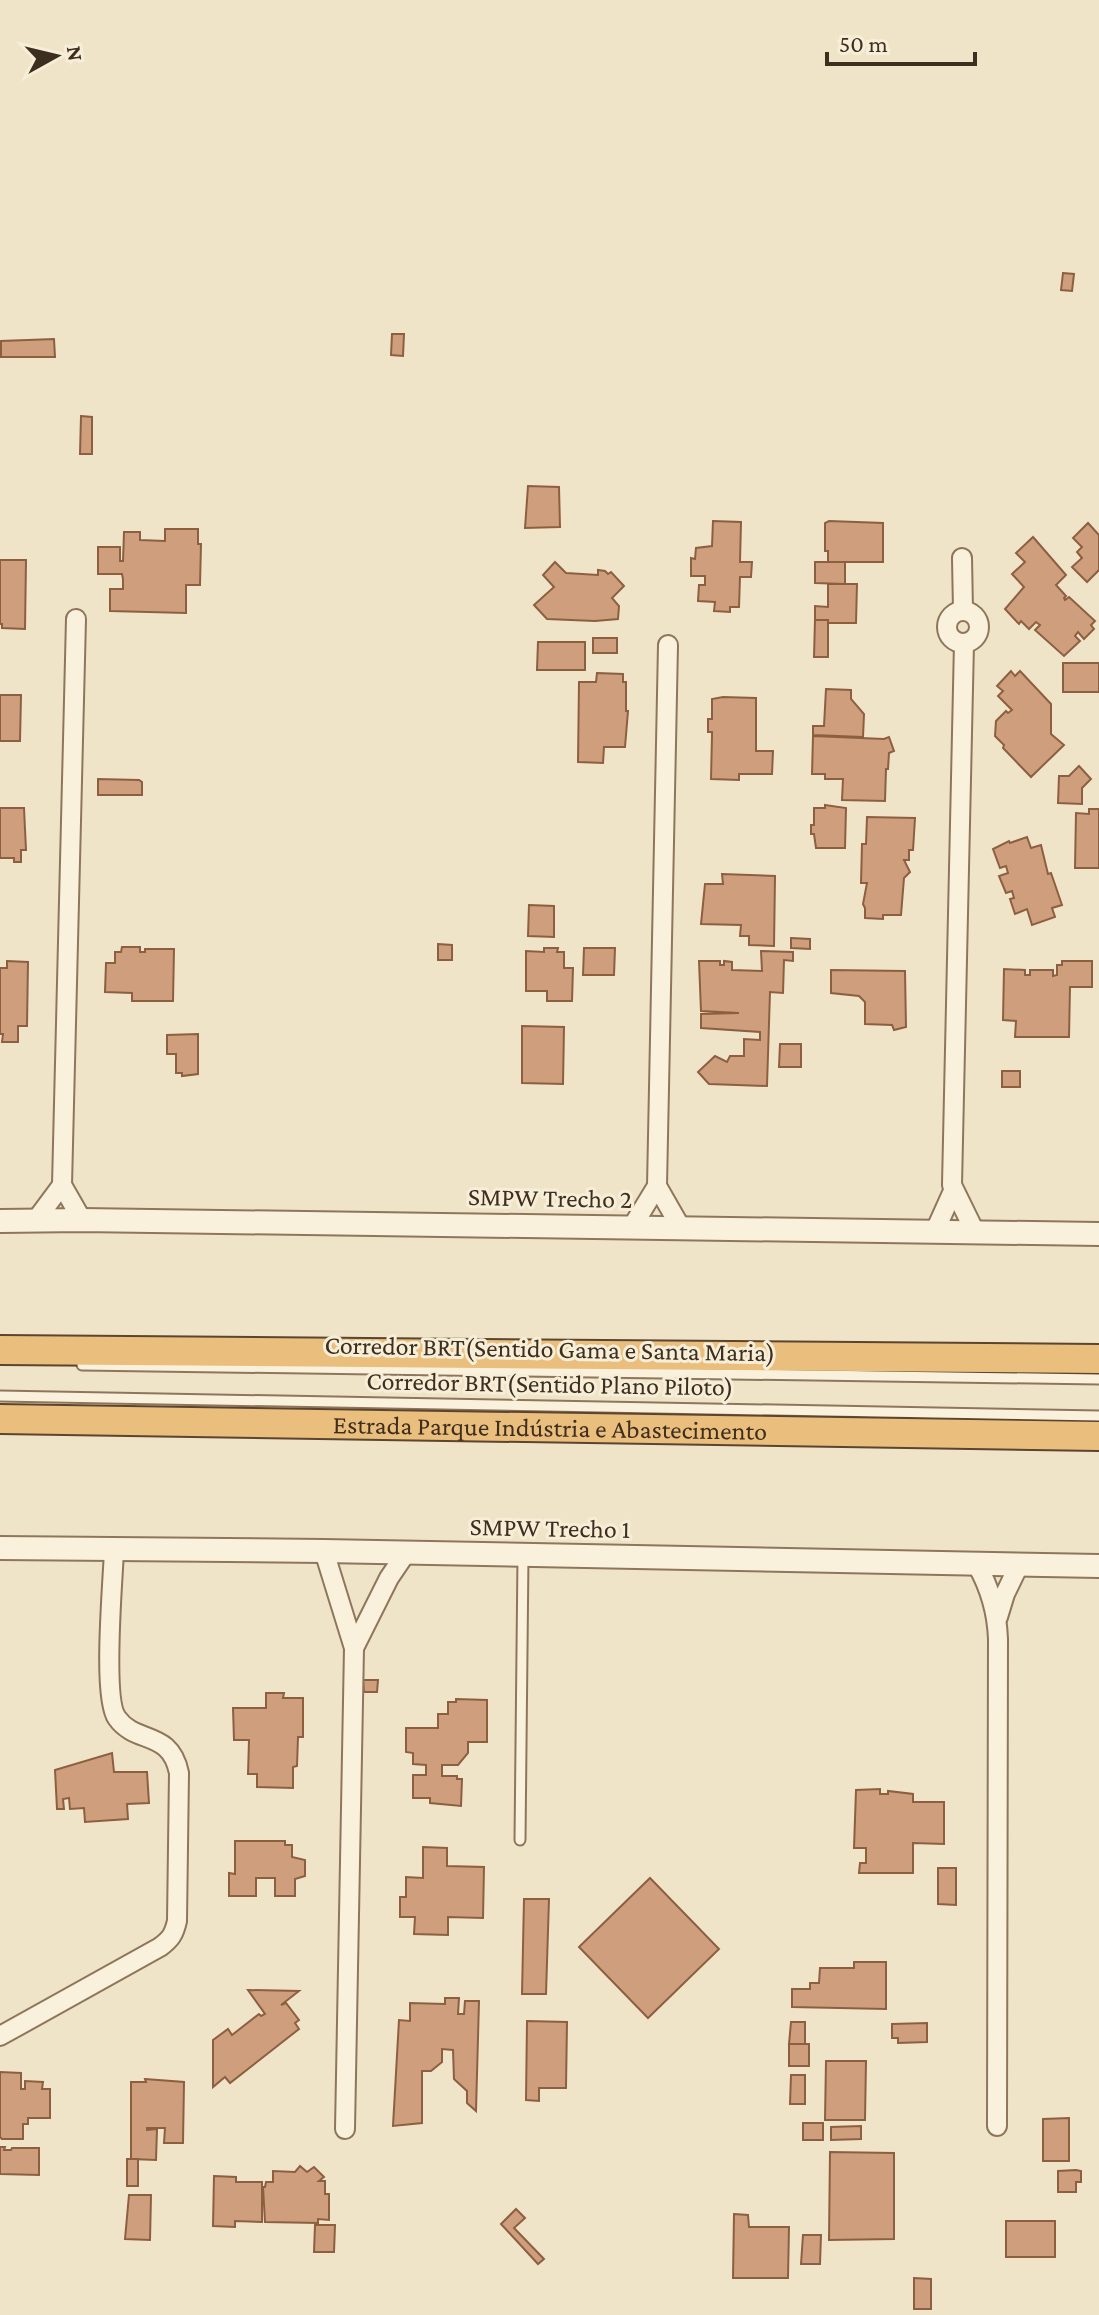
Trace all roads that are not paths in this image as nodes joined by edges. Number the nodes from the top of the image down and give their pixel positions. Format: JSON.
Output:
{"nodes":[{"id":1,"x":962,"y":558,"type":"dead end"},
{"id":2,"x":76,"y":619,"type":"dead end"},
{"id":3,"x":668,"y":645,"type":"dead end"},
{"id":4,"x":62,"y":1185,"type":"junction"},
{"id":5,"x":657,"y":1186,"type":"junction"},
{"id":6,"x":953,"y":1191,"type":"junction"},
{"id":7,"x":36,"y":1220,"type":"junction"},
{"id":8,"x":82,"y":1220,"type":"junction"},
{"id":9,"x":0,"y":1221,"type":"edge"},
{"id":10,"x":632,"y":1227,"type":"junction"},
{"id":11,"x":681,"y":1228,"type":"junction"},
{"id":12,"x":935,"y":1231,"type":"junction"},
{"id":13,"x":975,"y":1232,"type":"junction"},
{"id":14,"x":1099,"y":1234,"type":"edge"},
{"id":15,"x":0,"y":1336,"type":"edge"},
{"id":16,"x":0,"y":1350,"type":"edge"},
{"id":17,"x":37,"y":1350,"type":"junction"},
{"id":18,"x":1099,"y":1359,"type":"edge"},
{"id":19,"x":64,"y":1364,"type":"dead end"},
{"id":20,"x":1099,"y":1379,"type":"edge"},
{"id":21,"x":0,"y":1396,"type":"edge"},
{"id":22,"x":1099,"y":1416,"type":"edge"},
{"id":23,"x":0,"y":1419,"type":"edge"},
{"id":24,"x":1099,"y":1436,"type":"edge"},
{"id":25,"x":0,"y":1548,"type":"edge"},
{"id":26,"x":114,"y":1550,"type":"junction"},
{"id":27,"x":324,"y":1551,"type":"junction"},
{"id":28,"x":406,"y":1553,"type":"junction"},
{"id":29,"x":523,"y":1556,"type":"junction"},
{"id":30,"x":977,"y":1565,"type":"junction"},
{"id":31,"x":1019,"y":1565,"type":"junction"},
{"id":32,"x":1099,"y":1566,"type":"edge"},
{"id":33,"x":997,"y":1620,"type":"junction"},
{"id":34,"x":354,"y":1648,"type":"junction"},
{"id":35,"x":520,"y":1840,"type":"dead end"},
{"id":36,"x":0,"y":2036,"type":"edge"},
{"id":37,"x":997,"y":2126,"type":"dead end"},
{"id":38,"x":345,"y":2129,"type":"dead end"}],
"edges":[{"from":1,"to":6,"type":"street"},
{"from":2,"to":4,"type":"street"},
{"from":3,"to":5,"type":"street"},
{"from":4,"to":7,"type":"street"},
{"from":4,"to":8,"type":"street"},
{"from":5,"to":10,"type":"street"},
{"from":5,"to":11,"type":"street"},
{"from":6,"to":12,"type":"street"},
{"from":6,"to":13,"type":"street"},
{"from":7,"to":8,"type":"street","name":"SMPW Trecho 2"},
{"from":7,"to":9,"type":"street","name":"SMPW Trecho 2"},
{"from":8,"to":10,"type":"street","name":"SMPW Trecho 2"},
{"from":10,"to":11,"type":"street","name":"SMPW Trecho 2"},
{"from":11,"to":12,"type":"street","name":"SMPW Trecho 2"},
{"from":12,"to":13,"type":"street","name":"SMPW Trecho 2"},
{"from":13,"to":14,"type":"street","name":"SMPW Trecho 2"},
{"from":15,"to":17,"type":"highway"},
{"from":16,"to":17,"type":"highway"},
{"from":17,"to":18,"type":"highway"},
{"from":19,"to":20,"type":"lane","name":"Corredor BRT(Sentido Gama e Santa Maria)"},
{"from":21,"to":22,"type":"lane","name":"Corredor BRT(Sentido Plano Piloto)"},
{"from":23,"to":24,"type":"highway","name":"Estrada Parque Indústria e Abastecimento"},
{"from":25,"to":26,"type":"street","name":"SMPW Trecho 1"},
{"from":26,"to":27,"type":"street","name":"SMPW Trecho 1"},
{"from":26,"to":36,"type":"street"},
{"from":27,"to":28,"type":"street","name":"SMPW Trecho 1"},
{"from":27,"to":34,"type":"street"},
{"from":28,"to":29,"type":"street","name":"SMPW Trecho 1"},
{"from":28,"to":34,"type":"street"},
{"from":29,"to":30,"type":"street","name":"SMPW Trecho 1"},
{"from":29,"to":35,"type":"lane"},
{"from":30,"to":31,"type":"street","name":"SMPW Trecho 1"},
{"from":30,"to":33,"type":"street"},
{"from":31,"to":32,"type":"street","name":"SMPW Trecho 1"},
{"from":31,"to":33,"type":"street"},
{"from":33,"to":37,"type":"street"},
{"from":34,"to":38,"type":"street"}]}
